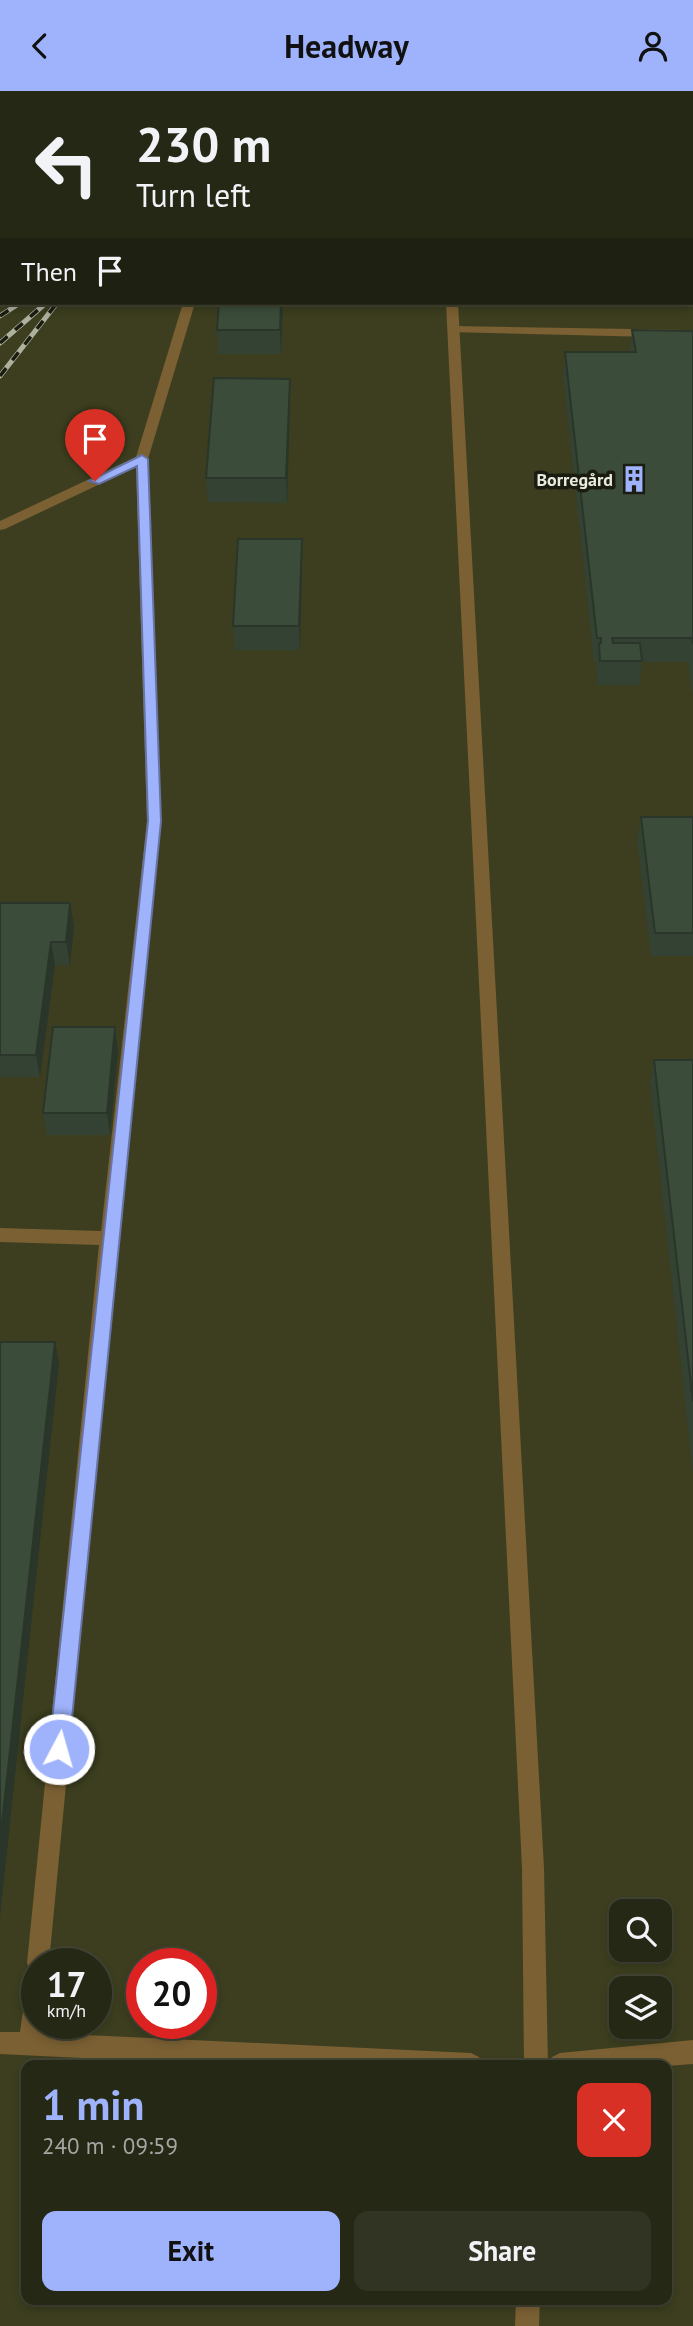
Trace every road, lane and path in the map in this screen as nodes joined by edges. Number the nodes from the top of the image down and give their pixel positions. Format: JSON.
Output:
{"nodes":[{"id":1,"x":188,"y":305,"type":"edge"},
{"id":2,"x":452,"y":305,"type":"edge"},
{"id":3,"x":453,"y":331,"type":"junction"},
{"id":4,"x":693,"y":334,"type":"edge"},
{"id":5,"x":142,"y":459,"type":"junction"},
{"id":6,"x":0,"y":526,"type":"edge"},
{"id":7,"x":0,"y":1235,"type":"edge"},
{"id":8,"x":109,"y":1238,"type":"junction"},
{"id":9,"x":39,"y":1948,"type":"edge"},
{"id":10,"x":31,"y":2039,"type":"edge"},
{"id":11,"x":0,"y":2043,"type":"edge"},
{"id":12,"x":30,"y":2046,"type":"junction"},
{"id":13,"x":693,"y":2052,"type":"edge"},
{"id":14,"x":355,"y":2060,"type":"edge"},
{"id":15,"x":536,"y":2060,"type":"edge"},
{"id":16,"x":611,"y":2060,"type":"edge"},
{"id":17,"x":528,"y":2305,"type":"edge"},
{"id":18,"x":527,"y":2326,"type":"edge"}],
"edges":[{"from":1,"to":5,"type":"street"},
{"from":2,"to":3,"type":"street"},
{"from":3,"to":4,"type":"street"},
{"from":3,"to":15,"type":"street"},
{"from":5,"to":6,"type":"street"},
{"from":5,"to":8,"type":"street"},
{"from":7,"to":8,"type":"street"},
{"from":8,"to":9,"type":"street"},
{"from":10,"to":12,"type":"street"},
{"from":11,"to":12,"type":"street"},
{"from":12,"to":14,"type":"street"},
{"from":13,"to":16,"type":"street"},
{"from":17,"to":18,"type":"street"}]}
